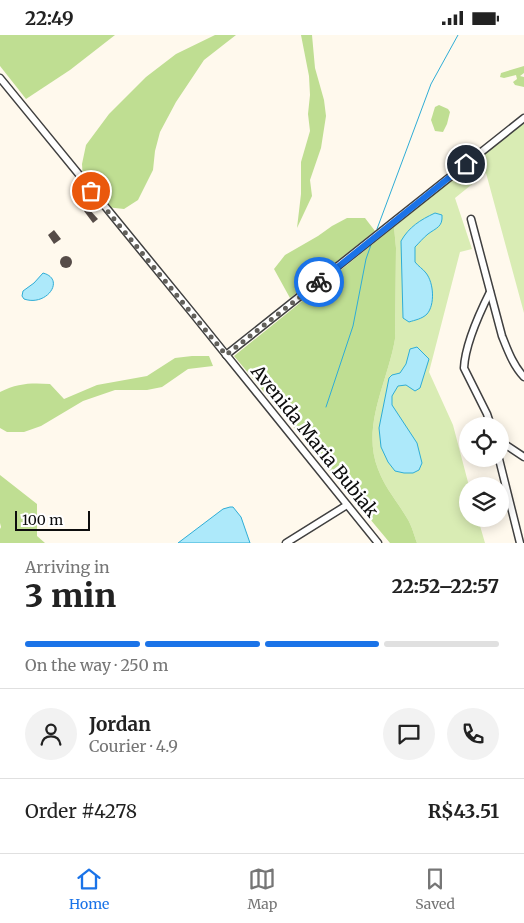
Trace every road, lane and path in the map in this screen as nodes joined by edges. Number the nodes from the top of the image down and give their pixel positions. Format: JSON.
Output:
{"nodes":[{"id":1,"x":0,"y":78,"type":"edge"},
{"id":2,"x":524,"y":118,"type":"edge"},
{"id":3,"x":471,"y":219,"type":"dead end"},
{"id":4,"x":490,"y":292,"type":"junction"},
{"id":5,"x":226,"y":355,"type":"junction"},
{"id":6,"x":524,"y":377,"type":"edge"},
{"id":7,"x":488,"y":417,"type":"edge"},
{"id":8,"x":509,"y":447,"type":"edge"},
{"id":9,"x":524,"y":457,"type":"edge"},
{"id":10,"x":501,"y":467,"type":"edge"},
{"id":11,"x":347,"y":505,"type":"junction"},
{"id":12,"x":286,"y":543,"type":"edge"},
{"id":13,"x":378,"y":543,"type":"edge"},
{"id":14,"x":520,"y":543,"type":"edge"}],
"edges":[{"from":1,"to":5,"type":"street","name":"Avenida Maria Bubiak"},
{"from":2,"to":5,"type":"street"},
{"from":3,"to":4,"type":"street"},
{"from":4,"to":6,"type":"street"},
{"from":4,"to":7,"type":"street"},
{"from":5,"to":11,"type":"street","name":"Avenida Maria Bubiak"},
{"from":8,"to":9,"type":"street"},
{"from":10,"to":14,"type":"street"},
{"from":11,"to":12,"type":"street"},
{"from":11,"to":13,"type":"street","name":"Avenida Maria Bubiak"}]}
